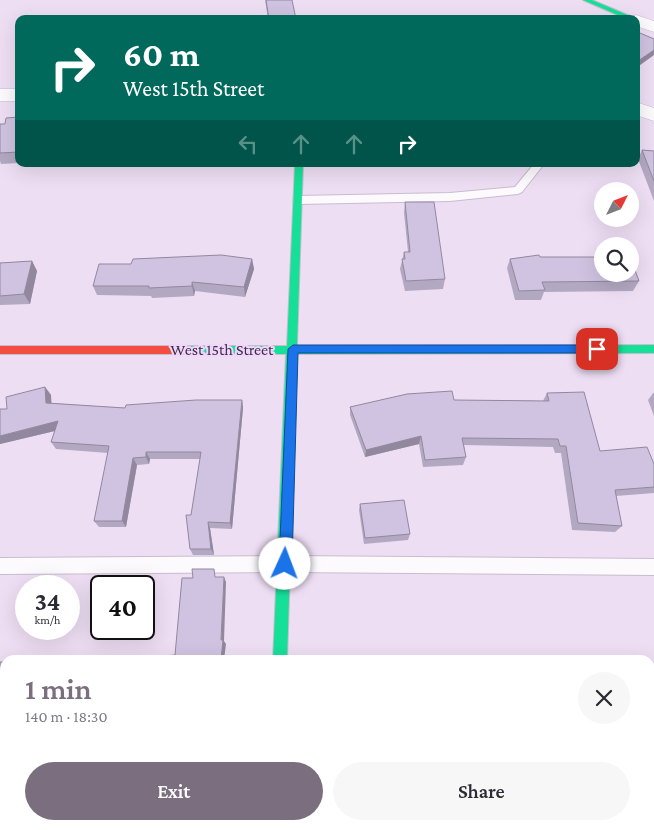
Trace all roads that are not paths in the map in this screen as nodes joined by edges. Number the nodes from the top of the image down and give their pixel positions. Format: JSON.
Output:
{"nodes":[{"id":1,"x":586,"y":0,"type":"edge"},
{"id":2,"x":625,"y":15,"type":"edge"},
{"id":3,"x":640,"y":21,"type":"edge"},
{"id":4,"x":654,"y":27,"type":"edge"},
{"id":5,"x":0,"y":95,"type":"edge"},
{"id":6,"x":15,"y":95,"type":"edge"},
{"id":7,"x":640,"y":110,"type":"edge"},
{"id":8,"x":654,"y":115,"type":"edge"},
{"id":9,"x":300,"y":167,"type":"edge"},
{"id":10,"x":537,"y":167,"type":"edge"},
{"id":11,"x":298,"y":200,"type":"junction"},
{"id":12,"x":293,"y":349,"type":"junction"},
{"id":13,"x":654,"y":349,"type":"edge"},
{"id":14,"x":0,"y":350,"type":"edge"},
{"id":15,"x":285,"y":564,"type":"junction"},
{"id":16,"x":0,"y":566,"type":"edge"},
{"id":17,"x":654,"y":567,"type":"edge"},
{"id":18,"x":280,"y":655,"type":"edge"}],
"edges":[{"from":1,"to":2,"type":"street"},
{"from":3,"to":4,"type":"street"},
{"from":5,"to":6,"type":"street"},
{"from":7,"to":8,"type":"street"},
{"from":9,"to":11,"type":"street"},
{"from":10,"to":11,"type":"lane"},
{"from":11,"to":12,"type":"street"},
{"from":12,"to":13,"type":"street","name":"West 15th Street"},
{"from":12,"to":14,"type":"street","name":"West 15th Street"},
{"from":12,"to":15,"type":"street"},
{"from":15,"to":16,"type":"lane"},
{"from":15,"to":17,"type":"lane"},
{"from":15,"to":18,"type":"street"}]}
